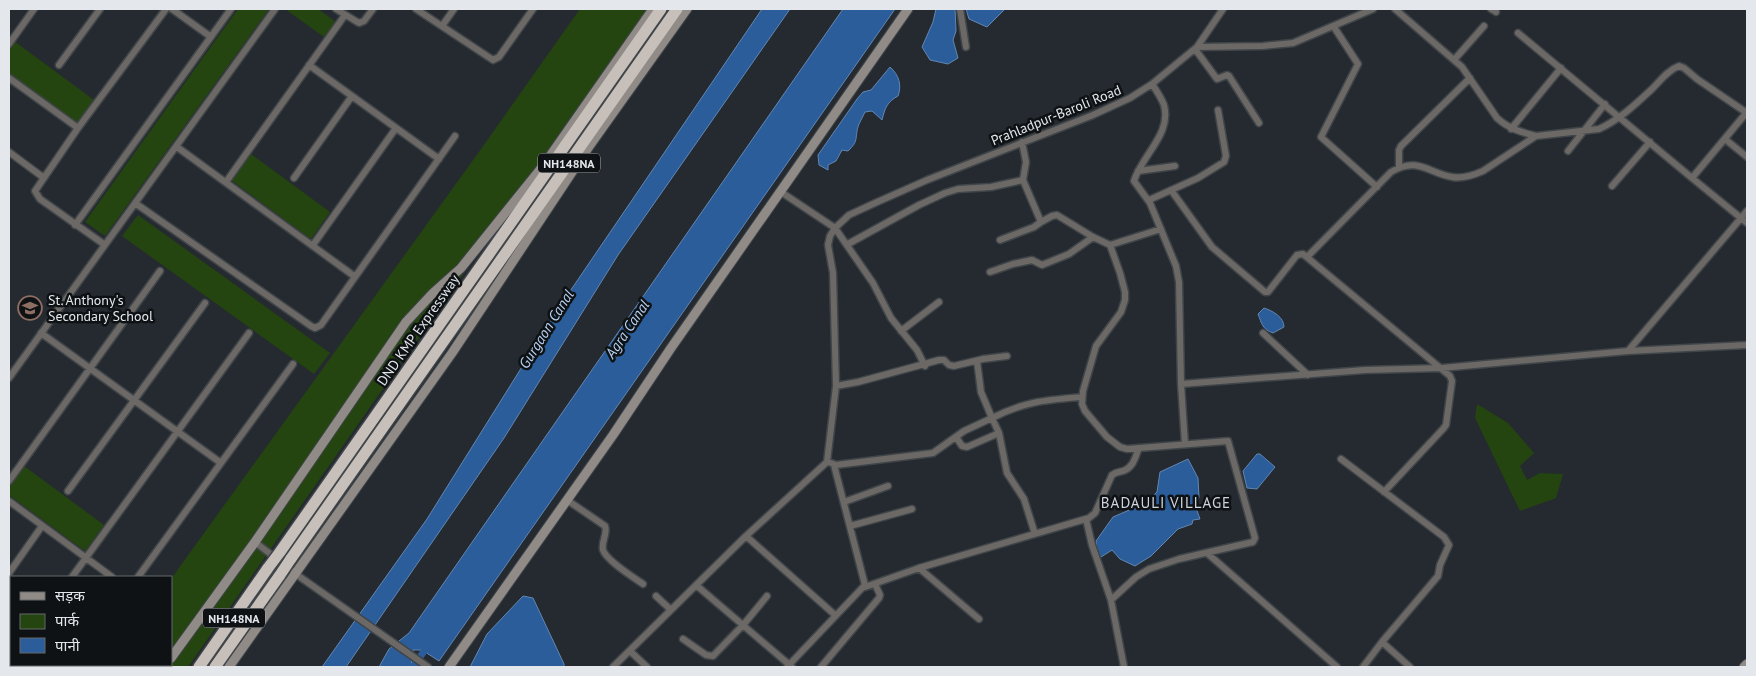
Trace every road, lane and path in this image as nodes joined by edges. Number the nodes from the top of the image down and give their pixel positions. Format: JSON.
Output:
{"nodes":[{"id":1,"x":34,"y":9,"type":"edge"},
{"id":2,"x":100,"y":9,"type":"edge"},
{"id":3,"x":166,"y":9,"type":"edge"},
{"id":4,"x":172,"y":9,"type":"edge"},
{"id":5,"x":231,"y":9,"type":"edge"},
{"id":6,"x":275,"y":9,"type":"edge"},
{"id":7,"x":336,"y":9,"type":"edge"},
{"id":8,"x":373,"y":9,"type":"edge"},
{"id":9,"x":416,"y":9,"type":"edge"},
{"id":10,"x":533,"y":9,"type":"edge"},
{"id":11,"x":653,"y":9,"type":"edge"},
{"id":12,"x":661,"y":9,"type":"edge"},
{"id":13,"x":676,"y":9,"type":"edge"},
{"id":14,"x":687,"y":9,"type":"edge"},
{"id":15,"x":908,"y":9,"type":"edge"},
{"id":16,"x":1223,"y":9,"type":"edge"},
{"id":17,"x":1373,"y":9,"type":"edge"},
{"id":18,"x":1395,"y":9,"type":"edge"},
{"id":19,"x":452,"y":10,"type":"edge"},
{"id":20,"x":960,"y":12,"type":"edge"},
{"id":21,"x":345,"y":15,"type":"junction"},
{"id":22,"x":442,"y":26,"type":"junction"},
{"id":23,"x":1484,"y":26,"type":"dead end"},
{"id":24,"x":1334,"y":27,"type":"junction"},
{"id":25,"x":1518,"y":33,"type":"dead end"},
{"id":26,"x":211,"y":37,"type":"junction"},
{"id":27,"x":9,"y":44,"type":"edge"},
{"id":28,"x":966,"y":47,"type":"dead end"},
{"id":29,"x":1196,"y":48,"type":"junction"},
{"id":30,"x":1454,"y":60,"type":"junction"},
{"id":31,"x":59,"y":65,"type":"dead end"},
{"id":32,"x":309,"y":65,"type":"junction"},
{"id":33,"x":1561,"y":68,"type":"junction"},
{"id":34,"x":9,"y":78,"type":"edge"},
{"id":35,"x":1470,"y":78,"type":"junction"},
{"id":36,"x":1152,"y":84,"type":"junction"},
{"id":37,"x":352,"y":96,"type":"junction"},
{"id":38,"x":1605,"y":104,"type":"junction"},
{"id":39,"x":1218,"y":110,"type":"dead end"},
{"id":40,"x":1747,"y":113,"type":"edge"},
{"id":41,"x":1619,"y":116,"type":"junction"},
{"id":42,"x":1259,"y":123,"type":"dead end"},
{"id":43,"x":78,"y":128,"type":"junction"},
{"id":44,"x":396,"y":128,"type":"junction"},
{"id":45,"x":1511,"y":129,"type":"junction"},
{"id":46,"x":1585,"y":130,"type":"junction"},
{"id":47,"x":455,"y":136,"type":"dead end"},
{"id":48,"x":1536,"y":136,"type":"junction"},
{"id":49,"x":1725,"y":139,"type":"junction"},
{"id":50,"x":1022,"y":142,"type":"junction"},
{"id":51,"x":1650,"y":142,"type":"junction"},
{"id":52,"x":177,"y":147,"type":"junction"},
{"id":53,"x":1568,"y":151,"type":"dead end"},
{"id":54,"x":9,"y":152,"type":"edge"},
{"id":55,"x":1747,"y":157,"type":"edge"},
{"id":56,"x":439,"y":159,"type":"junction"},
{"id":57,"x":1175,"y":166,"type":"dead end"},
{"id":58,"x":1399,"y":168,"type":"junction"},
{"id":59,"x":1138,"y":171,"type":"junction"},
{"id":60,"x":44,"y":178,"type":"junction"},
{"id":61,"x":294,"y":178,"type":"dead end"},
{"id":62,"x":1692,"y":178,"type":"junction"},
{"id":63,"x":1023,"y":180,"type":"junction"},
{"id":64,"x":226,"y":182,"type":"junction"},
{"id":65,"x":1612,"y":186,"type":"dead end"},
{"id":66,"x":1377,"y":187,"type":"junction"},
{"id":67,"x":1171,"y":190,"type":"junction"},
{"id":68,"x":781,"y":192,"type":"junction"},
{"id":69,"x":1149,"y":200,"type":"junction"},
{"id":70,"x":135,"y":203,"type":"junction"},
{"id":71,"x":1747,"y":211,"type":"edge"},
{"id":72,"x":1741,"y":218,"type":"junction"},
{"id":73,"x":1041,"y":222,"type":"junction"},
{"id":74,"x":1747,"y":223,"type":"edge"},
{"id":75,"x":76,"y":224,"type":"junction"},
{"id":76,"x":835,"y":228,"type":"junction"},
{"id":77,"x":1161,"y":229,"type":"junction"},
{"id":78,"x":1093,"y":238,"type":"junction"},
{"id":79,"x":1000,"y":240,"type":"dead end"},
{"id":80,"x":848,"y":244,"type":"junction"},
{"id":81,"x":104,"y":245,"type":"junction"},
{"id":82,"x":313,"y":245,"type":"junction"},
{"id":83,"x":1110,"y":245,"type":"junction"},
{"id":84,"x":1307,"y":257,"type":"junction"},
{"id":85,"x":160,"y":271,"type":"dead end"},
{"id":86,"x":990,"y":272,"type":"dead end"},
{"id":87,"x":354,"y":276,"type":"junction"},
{"id":88,"x":939,"y":302,"type":"dead end"},
{"id":89,"x":205,"y":303,"type":"dead end"},
{"id":90,"x":456,"y":314,"type":"junction"},
{"id":91,"x":901,"y":331,"type":"junction"},
{"id":92,"x":41,"y":333,"type":"junction"},
{"id":93,"x":250,"y":333,"type":"dead end"},
{"id":94,"x":1263,"y":333,"type":"dead end"},
{"id":95,"x":1747,"y":346,"type":"edge"},
{"id":96,"x":1628,"y":351,"type":"junction"},
{"id":97,"x":1007,"y":356,"type":"dead end"},
{"id":98,"x":977,"y":361,"type":"junction"},
{"id":99,"x":293,"y":364,"type":"dead end"},
{"id":100,"x":925,"y":366,"type":"junction"},
{"id":101,"x":90,"y":368,"type":"junction"},
{"id":102,"x":1442,"y":368,"type":"junction"},
{"id":103,"x":1308,"y":375,"type":"junction"},
{"id":104,"x":9,"y":378,"type":"edge"},
{"id":105,"x":1181,"y":384,"type":"junction"},
{"id":106,"x":836,"y":386,"type":"junction"},
{"id":107,"x":1082,"y":397,"type":"junction"},
{"id":108,"x":134,"y":400,"type":"junction"},
{"id":109,"x":992,"y":418,"type":"junction"},
{"id":110,"x":178,"y":432,"type":"junction"},
{"id":111,"x":999,"y":433,"type":"junction"},
{"id":112,"x":956,"y":437,"type":"junction"},
{"id":113,"x":1185,"y":444,"type":"junction"},
{"id":114,"x":1139,"y":448,"type":"junction"},
{"id":115,"x":1341,"y":459,"type":"dead end"},
{"id":116,"x":221,"y":463,"type":"junction"},
{"id":117,"x":830,"y":463,"type":"junction"},
{"id":118,"x":9,"y":480,"type":"edge"},
{"id":119,"x":888,"y":486,"type":"dead end"},
{"id":120,"x":68,"y":491,"type":"dead end"},
{"id":121,"x":1384,"y":492,"type":"junction"},
{"id":122,"x":567,"y":500,"type":"junction"},
{"id":123,"x":9,"y":502,"type":"edge"},
{"id":124,"x":844,"y":502,"type":"junction"},
{"id":125,"x":912,"y":509,"type":"dead end"},
{"id":126,"x":1086,"y":520,"type":"junction"},
{"id":127,"x":42,"y":526,"type":"junction"},
{"id":128,"x":850,"y":526,"type":"junction"},
{"id":129,"x":1035,"y":534,"type":"junction"},
{"id":130,"x":746,"y":536,"type":"junction"},
{"id":131,"x":255,"y":542,"type":"junction"},
{"id":132,"x":1207,"y":553,"type":"junction"},
{"id":133,"x":86,"y":558,"type":"junction"},
{"id":134,"x":918,"y":568,"type":"junction"},
{"id":135,"x":9,"y":573,"type":"edge"},
{"id":136,"x":73,"y":576,"type":"edge"},
{"id":137,"x":111,"y":576,"type":"edge"},
{"id":138,"x":139,"y":576,"type":"edge"},
{"id":139,"x":298,"y":576,"type":"junction"},
{"id":140,"x":642,"y":584,"type":"dead end"},
{"id":141,"x":876,"y":584,"type":"junction"},
{"id":142,"x":696,"y":585,"type":"junction"},
{"id":143,"x":865,"y":587,"type":"junction"},
{"id":144,"x":656,"y":596,"type":"dead end"},
{"id":145,"x":767,"y":596,"type":"dead end"},
{"id":146,"x":1111,"y":600,"type":"junction"},
{"id":147,"x":671,"y":610,"type":"junction"},
{"id":148,"x":835,"y":615,"type":"junction"},
{"id":149,"x":979,"y":619,"type":"dead end"},
{"id":150,"x":744,"y":624,"type":"junction"},
{"id":151,"x":683,"y":639,"type":"dead end"},
{"id":152,"x":1382,"y":642,"type":"junction"},
{"id":153,"x":630,"y":651,"type":"junction"},
{"id":154,"x":172,"y":657,"type":"edge"},
{"id":155,"x":1747,"y":664,"type":"edge"},
{"id":156,"x":790,"y":666,"type":"edge"},
{"id":157,"x":199,"y":667,"type":"edge"},
{"id":158,"x":215,"y":667,"type":"edge"},
{"id":159,"x":229,"y":667,"type":"edge"},
{"id":160,"x":428,"y":667,"type":"edge"},
{"id":161,"x":449,"y":667,"type":"edge"},
{"id":162,"x":613,"y":667,"type":"edge"},
{"id":163,"x":647,"y":667,"type":"edge"},
{"id":164,"x":821,"y":667,"type":"edge"},
{"id":165,"x":1124,"y":667,"type":"edge"},
{"id":166,"x":1337,"y":667,"type":"edge"},
{"id":167,"x":1363,"y":667,"type":"edge"},
{"id":168,"x":1410,"y":667,"type":"edge"},
{"id":169,"x":1744,"y":667,"type":"edge"}],
"edges":[{"from":1,"to":27,"type":"street"},
{"from":2,"to":31,"type":"street"},
{"from":3,"to":43,"type":"street"},
{"from":4,"to":26,"type":"street"},
{"from":5,"to":26,"type":"street"},
{"from":6,"to":52,"type":"street"},
{"from":7,"to":21,"type":"street"},
{"from":8,"to":21,"type":"street"},
{"from":9,"to":22,"type":"street"},
{"from":10,"to":22,"type":"street"},
{"from":11,"to":131,"type":"street"},
{"from":12,"to":90,"type":"highway","name":"DND KMP Expressway","number":"NH148NA"},
{"from":13,"to":90,"type":"highway","name":"DND KMP Expressway","number":"NH148NA"},
{"from":14,"to":139,"type":"street"},
{"from":15,"to":68,"type":"street"},
{"from":16,"to":29,"type":"street","name":"Prahladpur-Baroli Road"},
{"from":17,"to":24,"type":"street"},
{"from":18,"to":30,"type":"street"},
{"from":19,"to":22,"type":"street"},
{"from":20,"to":28,"type":"street"},
{"from":21,"to":32,"type":"street"},
{"from":23,"to":30,"type":"street"},
{"from":24,"to":29,"type":"street"},
{"from":24,"to":66,"type":"street"},
{"from":25,"to":33,"type":"street"},
{"from":26,"to":75,"type":"street"},
{"from":29,"to":36,"type":"street","name":"Prahladpur-Baroli Road"},
{"from":29,"to":42,"type":"street"},
{"from":30,"to":35,"type":"street"},
{"from":32,"to":37,"type":"street"},
{"from":32,"to":64,"type":"street"},
{"from":33,"to":38,"type":"street"},
{"from":33,"to":45,"type":"street"},
{"from":34,"to":43,"type":"street"},
{"from":35,"to":45,"type":"street"},
{"from":35,"to":58,"type":"street"},
{"from":36,"to":50,"type":"street","name":"Prahladpur-Baroli Road"},
{"from":36,"to":59,"type":"street"},
{"from":37,"to":44,"type":"street"},
{"from":37,"to":61,"type":"street"},
{"from":38,"to":41,"type":"street"},
{"from":38,"to":46,"type":"street"},
{"from":39,"to":67,"type":"street"},
{"from":40,"to":41,"type":"street"},
{"from":40,"to":49,"type":"street"},
{"from":41,"to":46,"type":"street"},
{"from":41,"to":51,"type":"street"},
{"from":43,"to":60,"type":"street"},
{"from":44,"to":56,"type":"street"},
{"from":44,"to":82,"type":"street"},
{"from":45,"to":48,"type":"street"},
{"from":46,"to":48,"type":"street"},
{"from":46,"to":53,"type":"street"},
{"from":47,"to":56,"type":"street"},
{"from":48,"to":58,"type":"street"},
{"from":49,"to":55,"type":"street"},
{"from":49,"to":62,"type":"street"},
{"from":50,"to":63,"type":"street"},
{"from":50,"to":76,"type":"street","name":"Prahladpur-Baroli Road"},
{"from":51,"to":62,"type":"street"},
{"from":51,"to":65,"type":"street"},
{"from":52,"to":64,"type":"street"},
{"from":52,"to":70,"type":"street"},
{"from":54,"to":60,"type":"street"},
{"from":56,"to":87,"type":"street"},
{"from":57,"to":59,"type":"street"},
{"from":58,"to":66,"type":"street"},
{"from":59,"to":69,"type":"street"},
{"from":60,"to":75,"type":"street"},
{"from":62,"to":72,"type":"street"},
{"from":63,"to":73,"type":"street"},
{"from":63,"to":80,"type":"street"},
{"from":64,"to":82,"type":"street"},
{"from":66,"to":84,"type":"street"},
{"from":67,"to":69,"type":"street"},
{"from":67,"to":84,"type":"street"},
{"from":68,"to":76,"type":"street"},
{"from":68,"to":122,"type":"street"},
{"from":69,"to":77,"type":"street"},
{"from":70,"to":81,"type":"street"},
{"from":70,"to":87,"type":"street"},
{"from":71,"to":72,"type":"street"},
{"from":72,"to":74,"type":"street"},
{"from":72,"to":96,"type":"street"},
{"from":73,"to":78,"type":"street"},
{"from":73,"to":79,"type":"street"},
{"from":75,"to":81,"type":"street"},
{"from":76,"to":80,"type":"street"},
{"from":76,"to":106,"type":"street"},
{"from":77,"to":83,"type":"street"},
{"from":77,"to":105,"type":"street"},
{"from":78,"to":83,"type":"street"},
{"from":78,"to":86,"type":"street"},
{"from":80,"to":91,"type":"street"},
{"from":81,"to":92,"type":"street"},
{"from":82,"to":87,"type":"street"},
{"from":83,"to":107,"type":"street"},
{"from":84,"to":102,"type":"street"},
{"from":85,"to":101,"type":"street"},
{"from":88,"to":91,"type":"street"},
{"from":89,"to":108,"type":"street"},
{"from":90,"to":157,"type":"highway","name":"DND KMP Expressway","number":"NH148NA","bridge":true},
{"from":90,"to":158,"type":"highway","name":"DND KMP Expressway","number":"NH148NA","bridge":true},
{"from":91,"to":100,"type":"street"},
{"from":92,"to":101,"type":"street"},
{"from":92,"to":104,"type":"street"},
{"from":93,"to":110,"type":"street"},
{"from":94,"to":103,"type":"street"},
{"from":95,"to":96,"type":"street"},
{"from":96,"to":102,"type":"street"},
{"from":97,"to":98,"type":"street"},
{"from":98,"to":100,"type":"street"},
{"from":98,"to":109,"type":"street"},
{"from":99,"to":116,"type":"street"},
{"from":100,"to":106,"type":"street"},
{"from":101,"to":108,"type":"street"},
{"from":101,"to":118,"type":"street"},
{"from":102,"to":103,"type":"street"},
{"from":102,"to":121,"type":"street"},
{"from":103,"to":105,"type":"street"},
{"from":105,"to":113,"type":"street"},
{"from":106,"to":117,"type":"street"},
{"from":107,"to":109,"type":"street"},
{"from":107,"to":114,"type":"street"},
{"from":108,"to":110,"type":"street"},
{"from":108,"to":120,"type":"street"},
{"from":109,"to":111,"type":"street"},
{"from":109,"to":112,"type":"street"},
{"from":110,"to":116,"type":"street"},
{"from":110,"to":133,"type":"street"},
{"from":111,"to":112,"type":"street"},
{"from":111,"to":129,"type":"street"},
{"from":112,"to":117,"type":"street"},
{"from":113,"to":114,"type":"street"},
{"from":113,"to":132,"type":"street"},
{"from":114,"to":126,"type":"street"},
{"from":115,"to":121,"type":"street"},
{"from":116,"to":138,"type":"street"},
{"from":117,"to":124,"type":"street"},
{"from":117,"to":130,"type":"street"},
{"from":119,"to":124,"type":"street"},
{"from":121,"to":152,"type":"street"},
{"from":122,"to":140,"type":"street"},
{"from":122,"to":161,"type":"street"},
{"from":123,"to":127,"type":"street"},
{"from":124,"to":128,"type":"street"},
{"from":125,"to":128,"type":"street"},
{"from":126,"to":129,"type":"street"},
{"from":126,"to":146,"type":"street"},
{"from":127,"to":133,"type":"street"},
{"from":127,"to":135,"type":"street"},
{"from":128,"to":143,"type":"street"},
{"from":129,"to":134,"type":"street"},
{"from":130,"to":142,"type":"street"},
{"from":130,"to":148,"type":"street"},
{"from":131,"to":139,"type":"street"},
{"from":131,"to":154,"type":"street"},
{"from":132,"to":146,"type":"street"},
{"from":132,"to":166,"type":"street"},
{"from":133,"to":136,"type":"street"},
{"from":133,"to":137,"type":"street"},
{"from":134,"to":141,"type":"street"},
{"from":134,"to":149,"type":"street"},
{"from":139,"to":159,"type":"street"},
{"from":139,"to":160,"type":"street"},
{"from":141,"to":143,"type":"street"},
{"from":141,"to":164,"type":"street"},
{"from":142,"to":147,"type":"street"},
{"from":142,"to":150,"type":"street"},
{"from":143,"to":148,"type":"street"},
{"from":144,"to":147,"type":"street"},
{"from":145,"to":150,"type":"street"},
{"from":146,"to":165,"type":"street"},
{"from":147,"to":153,"type":"street"},
{"from":148,"to":156,"type":"street"},
{"from":150,"to":151,"type":"street"},
{"from":150,"to":156,"type":"street"},
{"from":152,"to":167,"type":"street"},
{"from":152,"to":168,"type":"street"},
{"from":153,"to":162,"type":"street"},
{"from":153,"to":163,"type":"street"},
{"from":155,"to":169,"type":"street"}]}
